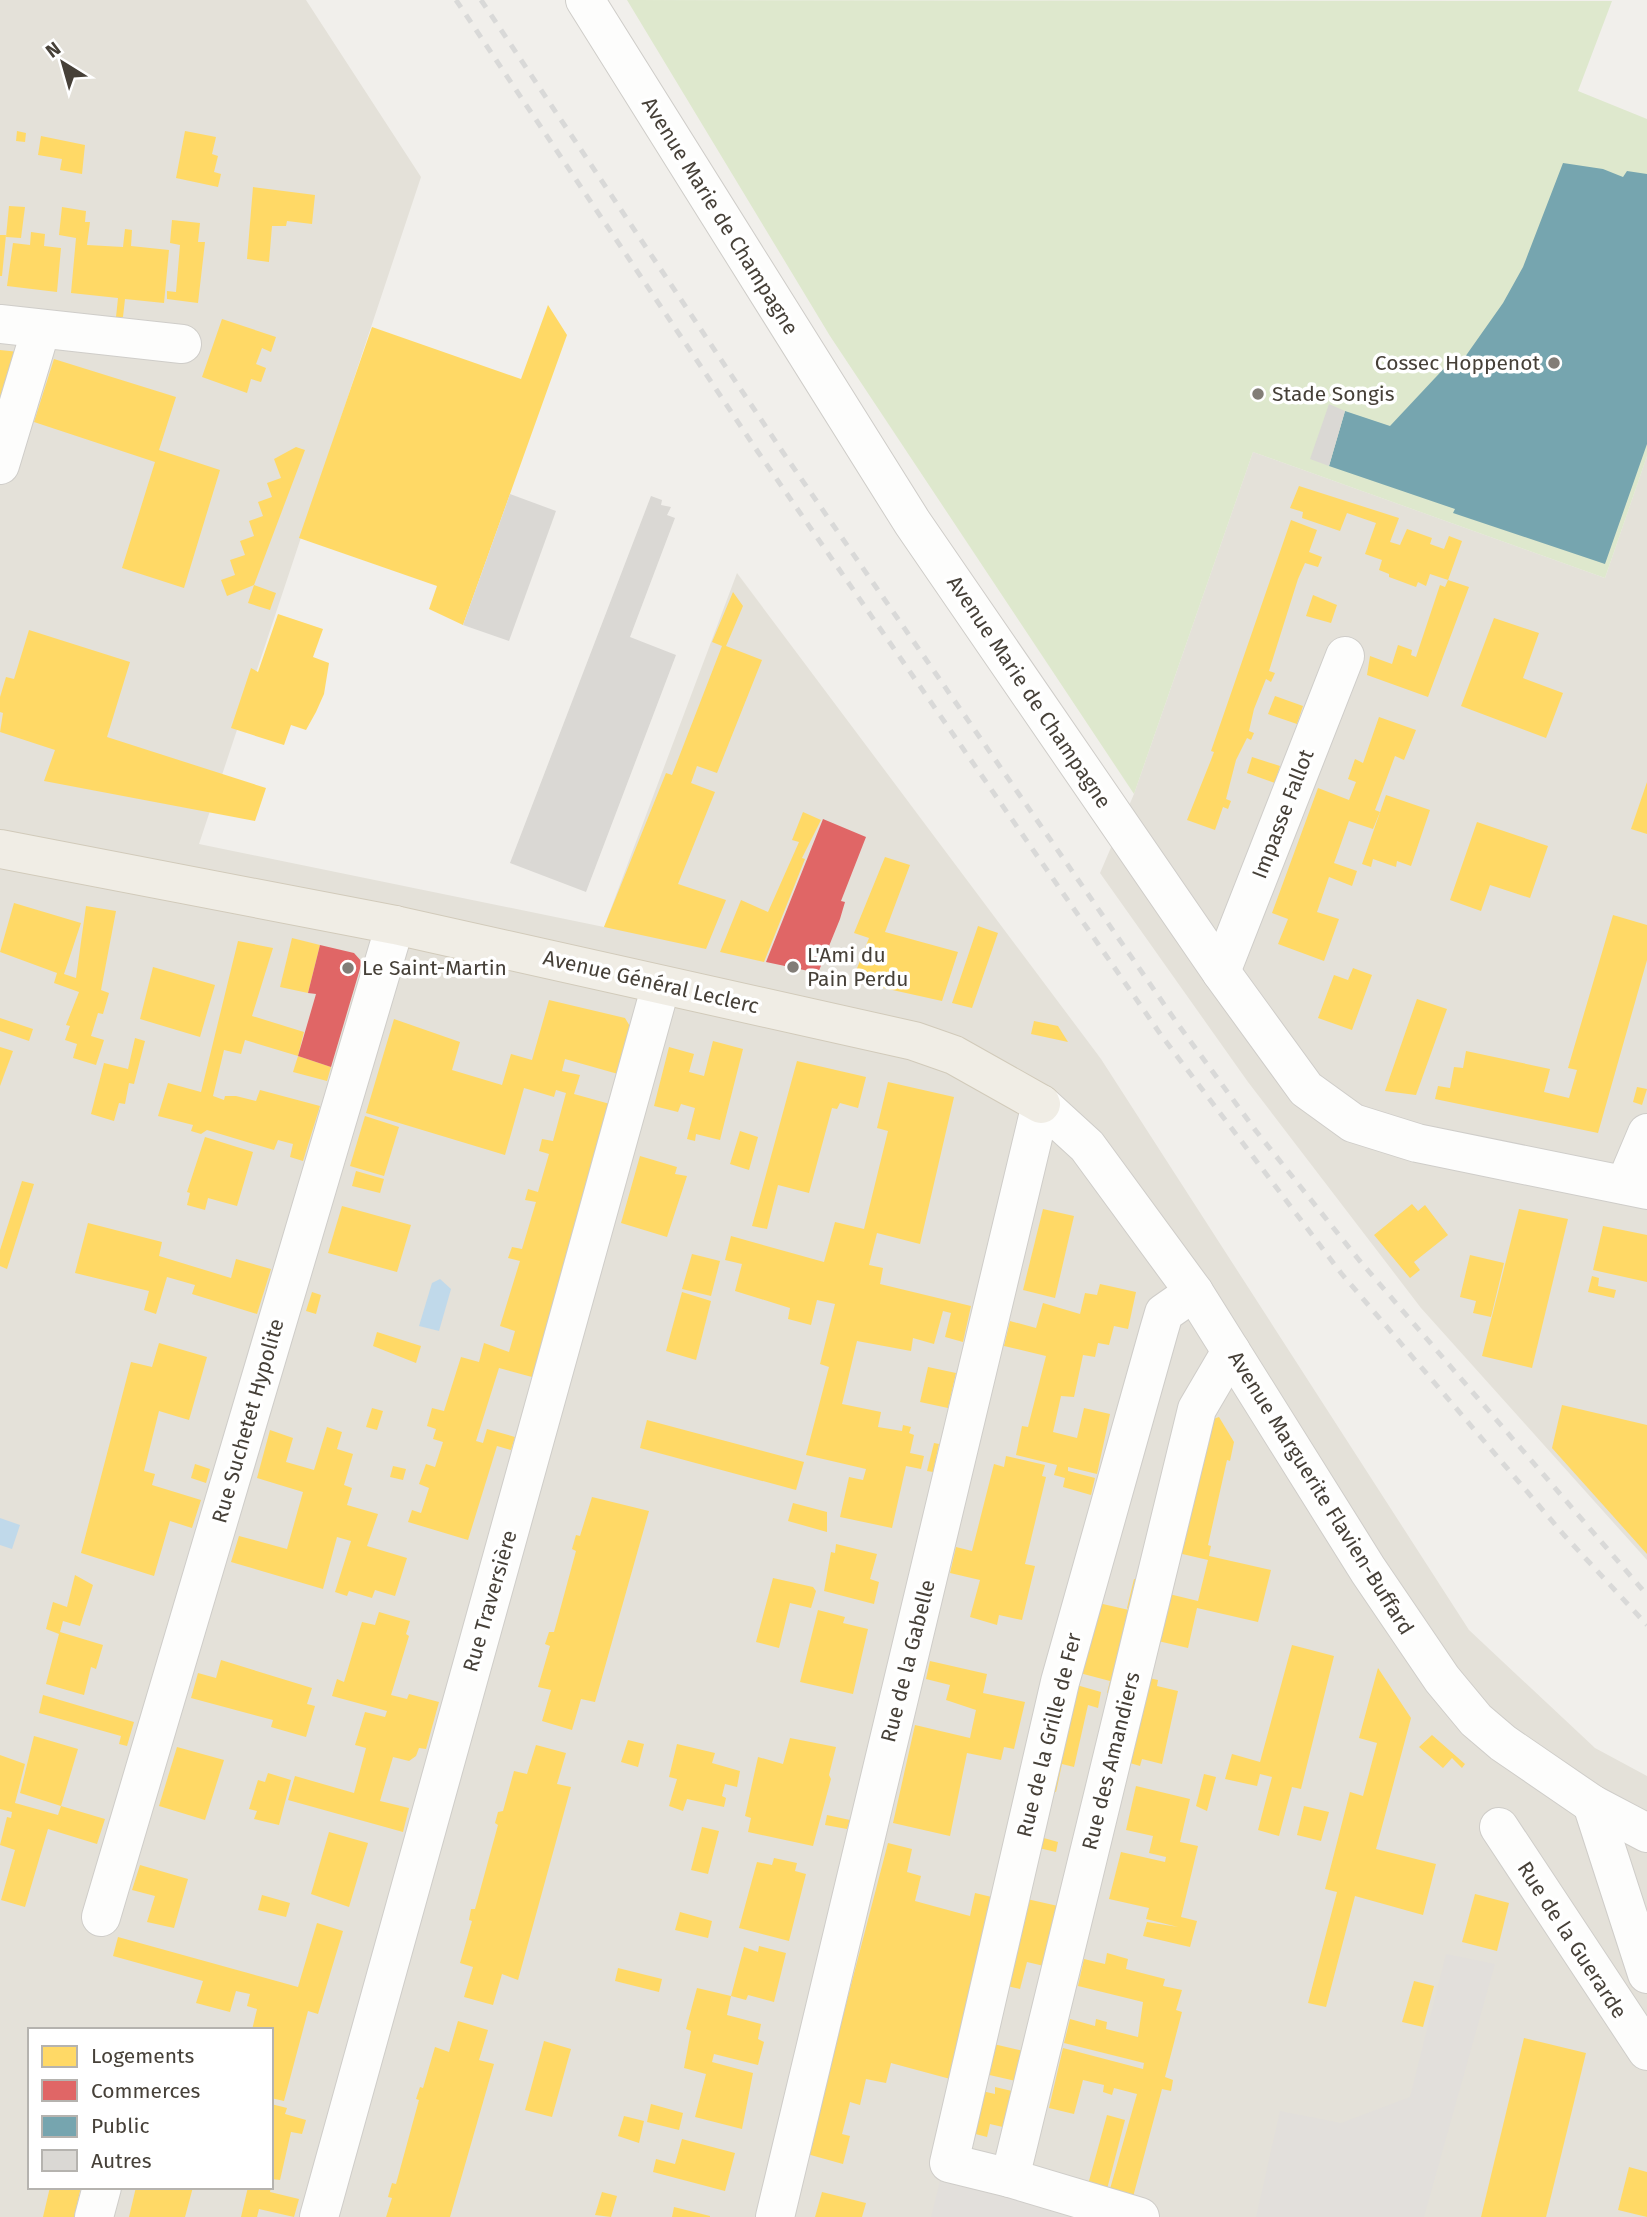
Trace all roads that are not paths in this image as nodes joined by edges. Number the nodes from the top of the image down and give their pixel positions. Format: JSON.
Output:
{"nodes":[{"id":1,"x":585,"y":0,"type":"edge"},
{"id":2,"x":0,"y":324,"type":"edge"},
{"id":3,"x":41,"y":329,"type":"junction"},
{"id":4,"x":182,"y":344,"type":"dead end"},
{"id":5,"x":0,"y":464,"type":"edge"},
{"id":6,"x":1345,"y":656,"type":"dead end"},
{"id":7,"x":1,"y":852,"type":"edge"},
{"id":8,"x":395,"y":925,"type":"junction"},
{"id":9,"x":1221,"y":972,"type":"junction"},
{"id":10,"x":661,"y":985,"type":"junction"},
{"id":11,"x":1041,"y":1104,"type":"junction"},
{"id":12,"x":1647,"y":1133,"type":"edge"},
{"id":13,"x":1636,"y":1187,"type":"edge"},
{"id":14,"x":1194,"y":1292,"type":"junction"},
{"id":15,"x":1231,"y":1351,"type":"junction"},
{"id":16,"x":1592,"y":1804,"type":"junction"},
{"id":17,"x":1499,"y":1827,"type":"dead end"},
{"id":18,"x":1647,"y":1833,"type":"edge"},
{"id":19,"x":102,"y":1917,"type":"dead end"},
{"id":20,"x":1647,"y":1974,"type":"edge"},
{"id":21,"x":1647,"y":2051,"type":"edge"},
{"id":22,"x":996,"y":2174,"type":"junction"},
{"id":23,"x":101,"y":2189,"type":"edge"},
{"id":24,"x":94,"y":2217,"type":"edge"},
{"id":25,"x":319,"y":2217,"type":"edge"},
{"id":26,"x":775,"y":2217,"type":"edge"},
{"id":27,"x":1140,"y":2217,"type":"edge"}],
"edges":[{"from":1,"to":9,"type":"street","name":"Avenue Marie de Champagne"},
{"from":2,"to":3,"type":"street"},
{"from":3,"to":4,"type":"street"},
{"from":3,"to":5,"type":"street"},
{"from":6,"to":9,"type":"street","name":"Impasse Fallot"},
{"from":7,"to":8,"type":"main road","name":"Avenue Général Leclerc"},
{"from":8,"to":10,"type":"main road","name":"Avenue Général Leclerc"},
{"from":8,"to":19,"type":"street","name":"Rue Suchetet Hypolite"},
{"from":9,"to":13,"type":"street","name":"Avenue Marie de Champagne"},
{"from":10,"to":11,"type":"main road","name":"Avenue Général Leclerc"},
{"from":10,"to":25,"type":"street","name":"Rue Traversière"},
{"from":11,"to":14,"type":"street","name":"Avenue Marguerite Flavien-Buffard"},
{"from":11,"to":26,"type":"street","name":"Rue de la Gabelle"},
{"from":12,"to":13,"type":"street","name":"Avenue Marie de Champagne"},
{"from":14,"to":15,"type":"street","name":"Avenue Marguerite Flavien-Buffard"},
{"from":14,"to":22,"type":"street","name":"Rue de la Grille de Fer"},
{"from":15,"to":16,"type":"street","name":"Avenue Marguerite Flavien-Buffard"},
{"from":15,"to":22,"type":"street","name":"Rue des Amandiers"},
{"from":16,"to":18,"type":"street","name":"Avenue Marguerite Flavien-Buffard"},
{"from":16,"to":20,"type":"street"},
{"from":17,"to":21,"type":"street","name":"Rue de la Guerarde"},
{"from":22,"to":27,"type":"street"},
{"from":23,"to":24,"type":"street"}]}
